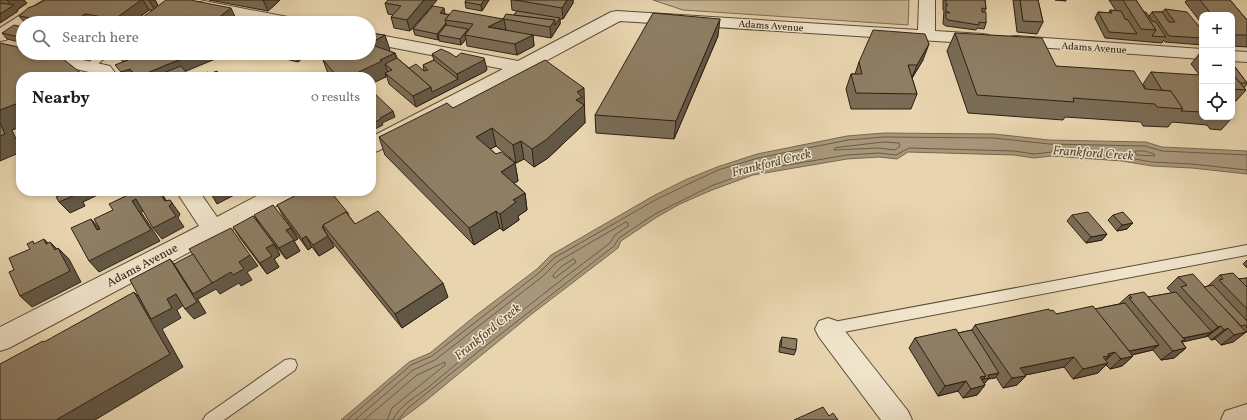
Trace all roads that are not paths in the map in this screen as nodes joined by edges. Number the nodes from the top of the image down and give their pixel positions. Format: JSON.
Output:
{"nodes":[{"id":1,"x":55,"y":0,"type":"edge"},
{"id":2,"x":927,"y":0,"type":"edge"},
{"id":3,"x":192,"y":4,"type":"edge"},
{"id":4,"x":618,"y":8,"type":"edge"},
{"id":5,"x":41,"y":16,"type":"edge"},
{"id":6,"x":256,"y":16,"type":"edge"},
{"id":7,"x":926,"y":35,"type":"junction"},
{"id":8,"x":376,"y":39,"type":"edge"},
{"id":9,"x":1199,"y":54,"type":"edge"},
{"id":10,"x":1235,"y":56,"type":"edge"},
{"id":11,"x":1247,"y":57,"type":"edge"},
{"id":12,"x":64,"y":60,"type":"edge"},
{"id":13,"x":97,"y":60,"type":"edge"},
{"id":14,"x":90,"y":66,"type":"junction"},
{"id":15,"x":522,"y":67,"type":"junction"},
{"id":16,"x":105,"y":72,"type":"edge"},
{"id":17,"x":376,"y":143,"type":"edge"},
{"id":18,"x":190,"y":196,"type":"edge"},
{"id":19,"x":276,"y":196,"type":"edge"},
{"id":20,"x":213,"y":229,"type":"junction"},
{"id":21,"x":1247,"y":250,"type":"edge"},
{"id":22,"x":828,"y":329,"type":"joint"},
{"id":23,"x":0,"y":340,"type":"edge"},
{"id":24,"x":290,"y":365,"type":"dead end"},
{"id":25,"x":1247,"y":417,"type":"edge"},
{"id":26,"x":211,"y":420,"type":"edge"},
{"id":27,"x":898,"y":420,"type":"edge"},
{"id":28,"x":1235,"y":420,"type":"edge"}],
"edges":[{"from":1,"to":5,"type":"street"},
{"from":2,"to":7,"type":"street"},
{"from":3,"to":6,"type":"street"},
{"from":4,"to":7,"type":"street","name":"Adams Avenue"},
{"from":4,"to":15,"type":"street","name":"Adams Avenue"},
{"from":7,"to":9,"type":"street","name":"Adams Avenue"},
{"from":8,"to":15,"type":"street"},
{"from":10,"to":11,"type":"street"},
{"from":12,"to":14,"type":"street"},
{"from":13,"to":14,"type":"lane"},
{"from":14,"to":16,"type":"street"},
{"from":15,"to":17,"type":"street","name":"Adams Avenue"},
{"from":18,"to":20,"type":"street"},
{"from":19,"to":20,"type":"street","name":"Adams Avenue"},
{"from":20,"to":23,"type":"street","name":"Adams Avenue"},
{"from":21,"to":22,"type":"lane"},
{"from":22,"to":27,"type":"street"},
{"from":24,"to":26,"type":"lane"},
{"from":25,"to":28,"type":"street"}]}
